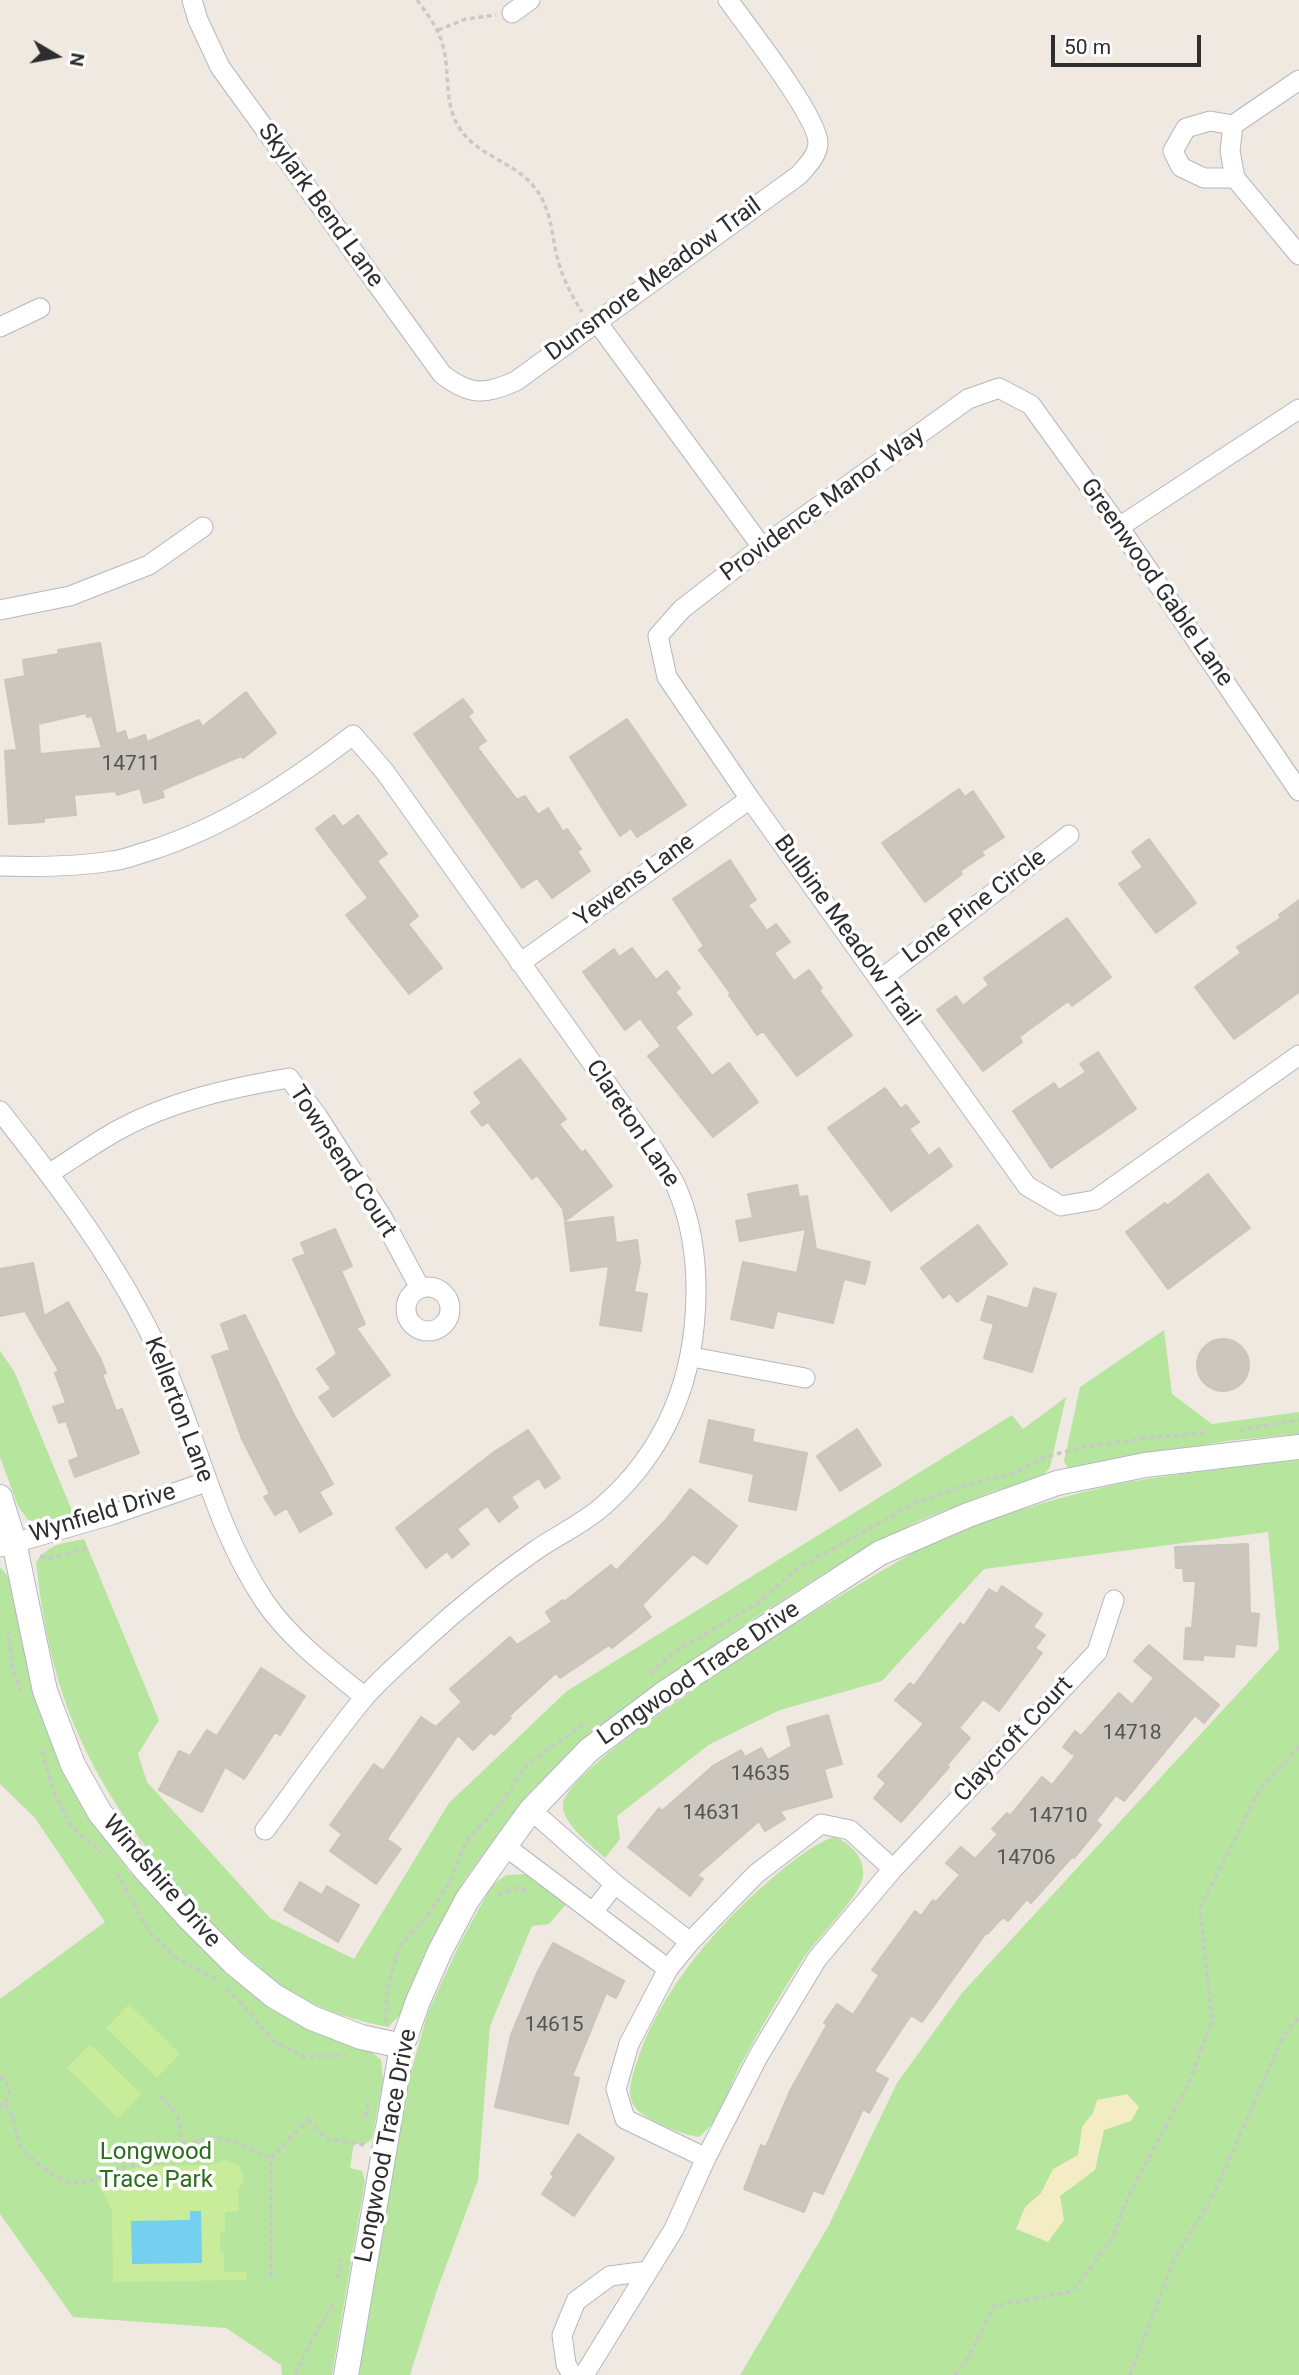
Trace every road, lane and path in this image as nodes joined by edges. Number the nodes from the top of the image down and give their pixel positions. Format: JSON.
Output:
{"nodes":[{"id":1,"x":192,"y":0,"type":"edge"},
{"id":2,"x":417,"y":0,"type":"edge"},
{"id":3,"x":530,"y":0,"type":"edge"},
{"id":4,"x":729,"y":0,"type":"edge"},
{"id":5,"x":512,"y":13,"type":"joint"},
{"id":6,"x":438,"y":30,"type":"junction"},
{"id":7,"x":1299,"y":80,"type":"edge"},
{"id":8,"x":1233,"y":125,"type":"junction"},
{"id":9,"x":1235,"y":178,"type":"junction"},
{"id":10,"x":1299,"y":255,"type":"edge"},
{"id":11,"x":40,"y":308,"type":"dead end"},
{"id":12,"x":594,"y":324,"type":"junction"},
{"id":13,"x":0,"y":327,"type":"edge"},
{"id":14,"x":999,"y":388,"type":"joint"},
{"id":15,"x":474,"y":391,"type":"joint"},
{"id":16,"x":1299,"y":409,"type":"edge"},
{"id":17,"x":203,"y":527,"type":"dead end"},
{"id":18,"x":1119,"y":527,"type":"junction"},
{"id":19,"x":762,"y":547,"type":"junction"},
{"id":20,"x":0,"y":610,"type":"edge"},
{"id":21,"x":659,"y":636,"type":"joint"},
{"id":22,"x":1299,"y":791,"type":"edge"},
{"id":23,"x":750,"y":799,"type":"junction"},
{"id":24,"x":1069,"y":835,"type":"dead end"},
{"id":25,"x":0,"y":866,"type":"edge"},
{"id":26,"x":520,"y":963,"type":"junction"},
{"id":27,"x":881,"y":979,"type":"junction"},
{"id":28,"x":1299,"y":1055,"type":"edge"},
{"id":29,"x":0,"y":1111,"type":"edge"},
{"id":30,"x":50,"y":1174,"type":"junction"},
{"id":31,"x":420,"y":1289,"type":"dead end"},
{"id":32,"x":692,"y":1357,"type":"junction"},
{"id":33,"x":805,"y":1378,"type":"dead end"},
{"id":34,"x":1299,"y":1447,"type":"edge"},
{"id":35,"x":206,"y":1482,"type":"junction"},
{"id":36,"x":0,"y":1497,"type":"edge"},
{"id":37,"x":88,"y":1548,"type":"dead end"},
{"id":38,"x":10,"y":1550,"type":"edge"},
{"id":39,"x":1114,"y":1600,"type":"dead end"},
{"id":40,"x":8,"y":1630,"type":"dead end"},
{"id":41,"x":23,"y":1695,"type":"dead end"},
{"id":42,"x":365,"y":1697,"type":"junction"},
{"id":43,"x":40,"y":1744,"type":"dead end"},
{"id":44,"x":1299,"y":1746,"type":"edge"},
{"id":45,"x":531,"y":1810,"type":"junction"},
{"id":46,"x":265,"y":1830,"type":"dead end"},
{"id":47,"x":505,"y":1846,"type":"junction"},
{"id":48,"x":108,"y":1859,"type":"dead end"},
{"id":49,"x":115,"y":1869,"type":"dead end"},
{"id":50,"x":893,"y":1869,"type":"junction"},
{"id":51,"x":615,"y":1884,"type":"junction"},
{"id":52,"x":476,"y":1887,"type":"junction"},
{"id":53,"x":536,"y":1892,"type":"dead end"},
{"id":54,"x":593,"y":1912,"type":"junction"},
{"id":55,"x":690,"y":1942,"type":"junction"},
{"id":56,"x":668,"y":1969,"type":"junction"},
{"id":57,"x":1299,"y":2017,"type":"edge"},
{"id":58,"x":402,"y":2046,"type":"junction"},
{"id":59,"x":358,"y":2055,"type":"dead end"},
{"id":60,"x":0,"y":2076,"type":"edge"},
{"id":61,"x":161,"y":2096,"type":"dead end"},
{"id":62,"x":369,"y":2098,"type":"dead end"},
{"id":63,"x":2,"y":2106,"type":"edge"},
{"id":64,"x":313,"y":2115,"type":"dead end"},
{"id":65,"x":308,"y":2120,"type":"junction"},
{"id":66,"x":365,"y":2121,"type":"dead end"},
{"id":67,"x":365,"y":2133,"type":"dead end"},
{"id":68,"x":186,"y":2146,"type":"junction"},
{"id":69,"x":271,"y":2158,"type":"junction"},
{"id":70,"x":706,"y":2158,"type":"junction"},
{"id":71,"x":344,"y":2246,"type":"dead end"},
{"id":72,"x":648,"y":2271,"type":"junction"},
{"id":73,"x":271,"y":2277,"type":"dead end"},
{"id":74,"x":338,"y":2283,"type":"dead end"},
{"id":75,"x":338,"y":2294,"type":"dead end"},
{"id":76,"x":296,"y":2375,"type":"edge"},
{"id":77,"x":346,"y":2375,"type":"edge"},
{"id":78,"x":572,"y":2375,"type":"edge"},
{"id":79,"x":584,"y":2375,"type":"edge"},
{"id":80,"x":955,"y":2375,"type":"edge"},
{"id":81,"x":1130,"y":2375,"type":"edge"}],
"edges":[{"from":1,"to":15,"type":"street","name":"Skylark Bend Lane"},
{"from":2,"to":6,"type":"path"},
{"from":3,"to":5,"type":"street"},
{"from":4,"to":12,"type":"street","name":"Dunsmore Meadow Trail"},
{"from":5,"to":6,"type":"path"},
{"from":6,"to":12,"type":"path"},
{"from":7,"to":8,"type":"street"},
{"from":8,"to":9,"type":"street"},
{"from":8,"to":9,"type":"street"},
{"from":9,"to":10,"type":"street"},
{"from":11,"to":13,"type":"street"},
{"from":12,"to":15,"type":"street","name":"Dunsmore Meadow Trail"},
{"from":12,"to":19,"type":"street"},
{"from":14,"to":18,"type":"street","name":"Greenwood Gable Lane"},
{"from":14,"to":19,"type":"street","name":"Providence Manor Way"},
{"from":16,"to":18,"type":"street"},
{"from":17,"to":20,"type":"street"},
{"from":18,"to":22,"type":"street","name":"Greenwood Gable Lane"},
{"from":19,"to":21,"type":"street","name":"Providence Manor Way"},
{"from":21,"to":23,"type":"street","name":"Bulbine Meadow Trail"},
{"from":23,"to":26,"type":"street","name":"Yewens Lane"},
{"from":23,"to":27,"type":"street","name":"Bulbine Meadow Trail"},
{"from":24,"to":27,"type":"street","name":"Lone Pine Circle"},
{"from":25,"to":26,"type":"street","name":"Clareton Lane"},
{"from":26,"to":32,"type":"street","name":"Clareton Lane"},
{"from":27,"to":28,"type":"street","name":"Bulbine Meadow Trail"},
{"from":29,"to":30,"type":"street","name":"Kellerton Lane"},
{"from":30,"to":31,"type":"street","name":"Townsend Court"},
{"from":30,"to":35,"type":"street","name":"Kellerton Lane"},
{"from":32,"to":33,"type":"street"},
{"from":32,"to":42,"type":"street","name":"Clareton Lane"},
{"from":34,"to":45,"type":"street","name":"Longwood Trace Drive"},
{"from":35,"to":38,"type":"street","name":"Wynfield Drive"},
{"from":35,"to":42,"type":"street","name":"Kellerton Lane"},
{"from":36,"to":38,"type":"street","name":"Windshire Drive"},
{"from":37,"to":38,"type":"path"},
{"from":38,"to":58,"type":"street","name":"Windshire Drive"},
{"from":39,"to":50,"type":"street","name":"Claycroft Court"},
{"from":40,"to":41,"type":"path"},
{"from":42,"to":46,"type":"street","name":"Clareton Lane"},
{"from":43,"to":48,"type":"path"},
{"from":44,"to":80,"type":"path"},
{"from":45,"to":47,"type":"street","name":"Longwood Trace Drive"},
{"from":45,"to":51,"type":"street"},
{"from":47,"to":52,"type":"street","name":"Longwood Trace Drive"},
{"from":47,"to":54,"type":"street"},
{"from":49,"to":59,"type":"path"},
{"from":50,"to":55,"type":"street"},
{"from":50,"to":70,"type":"street","name":"Claycroft Court"},
{"from":51,"to":54,"type":"street"},
{"from":51,"to":55,"type":"street"},
{"from":52,"to":53,"type":"path"},
{"from":52,"to":58,"type":"street","name":"Longwood Trace Drive"},
{"from":54,"to":56,"type":"street"},
{"from":55,"to":56,"type":"street"},
{"from":56,"to":70,"type":"street"},
{"from":57,"to":81,"type":"path"},
{"from":58,"to":77,"type":"street","name":"Longwood Trace Drive"},
{"from":60,"to":63,"type":"path"},
{"from":61,"to":68,"type":"path"},
{"from":62,"to":66,"type":"path"},
{"from":63,"to":68,"type":"path"},
{"from":64,"to":65,"type":"path"},
{"from":65,"to":67,"type":"path"},
{"from":65,"to":69,"type":"path"},
{"from":68,"to":69,"type":"path"},
{"from":69,"to":73,"type":"path"},
{"from":70,"to":72,"type":"street","name":"Claycroft Court"},
{"from":71,"to":74,"type":"path"},
{"from":72,"to":78,"type":"street"},
{"from":72,"to":79,"type":"street","name":"Claycroft Court"},
{"from":75,"to":76,"type":"path"}]}
